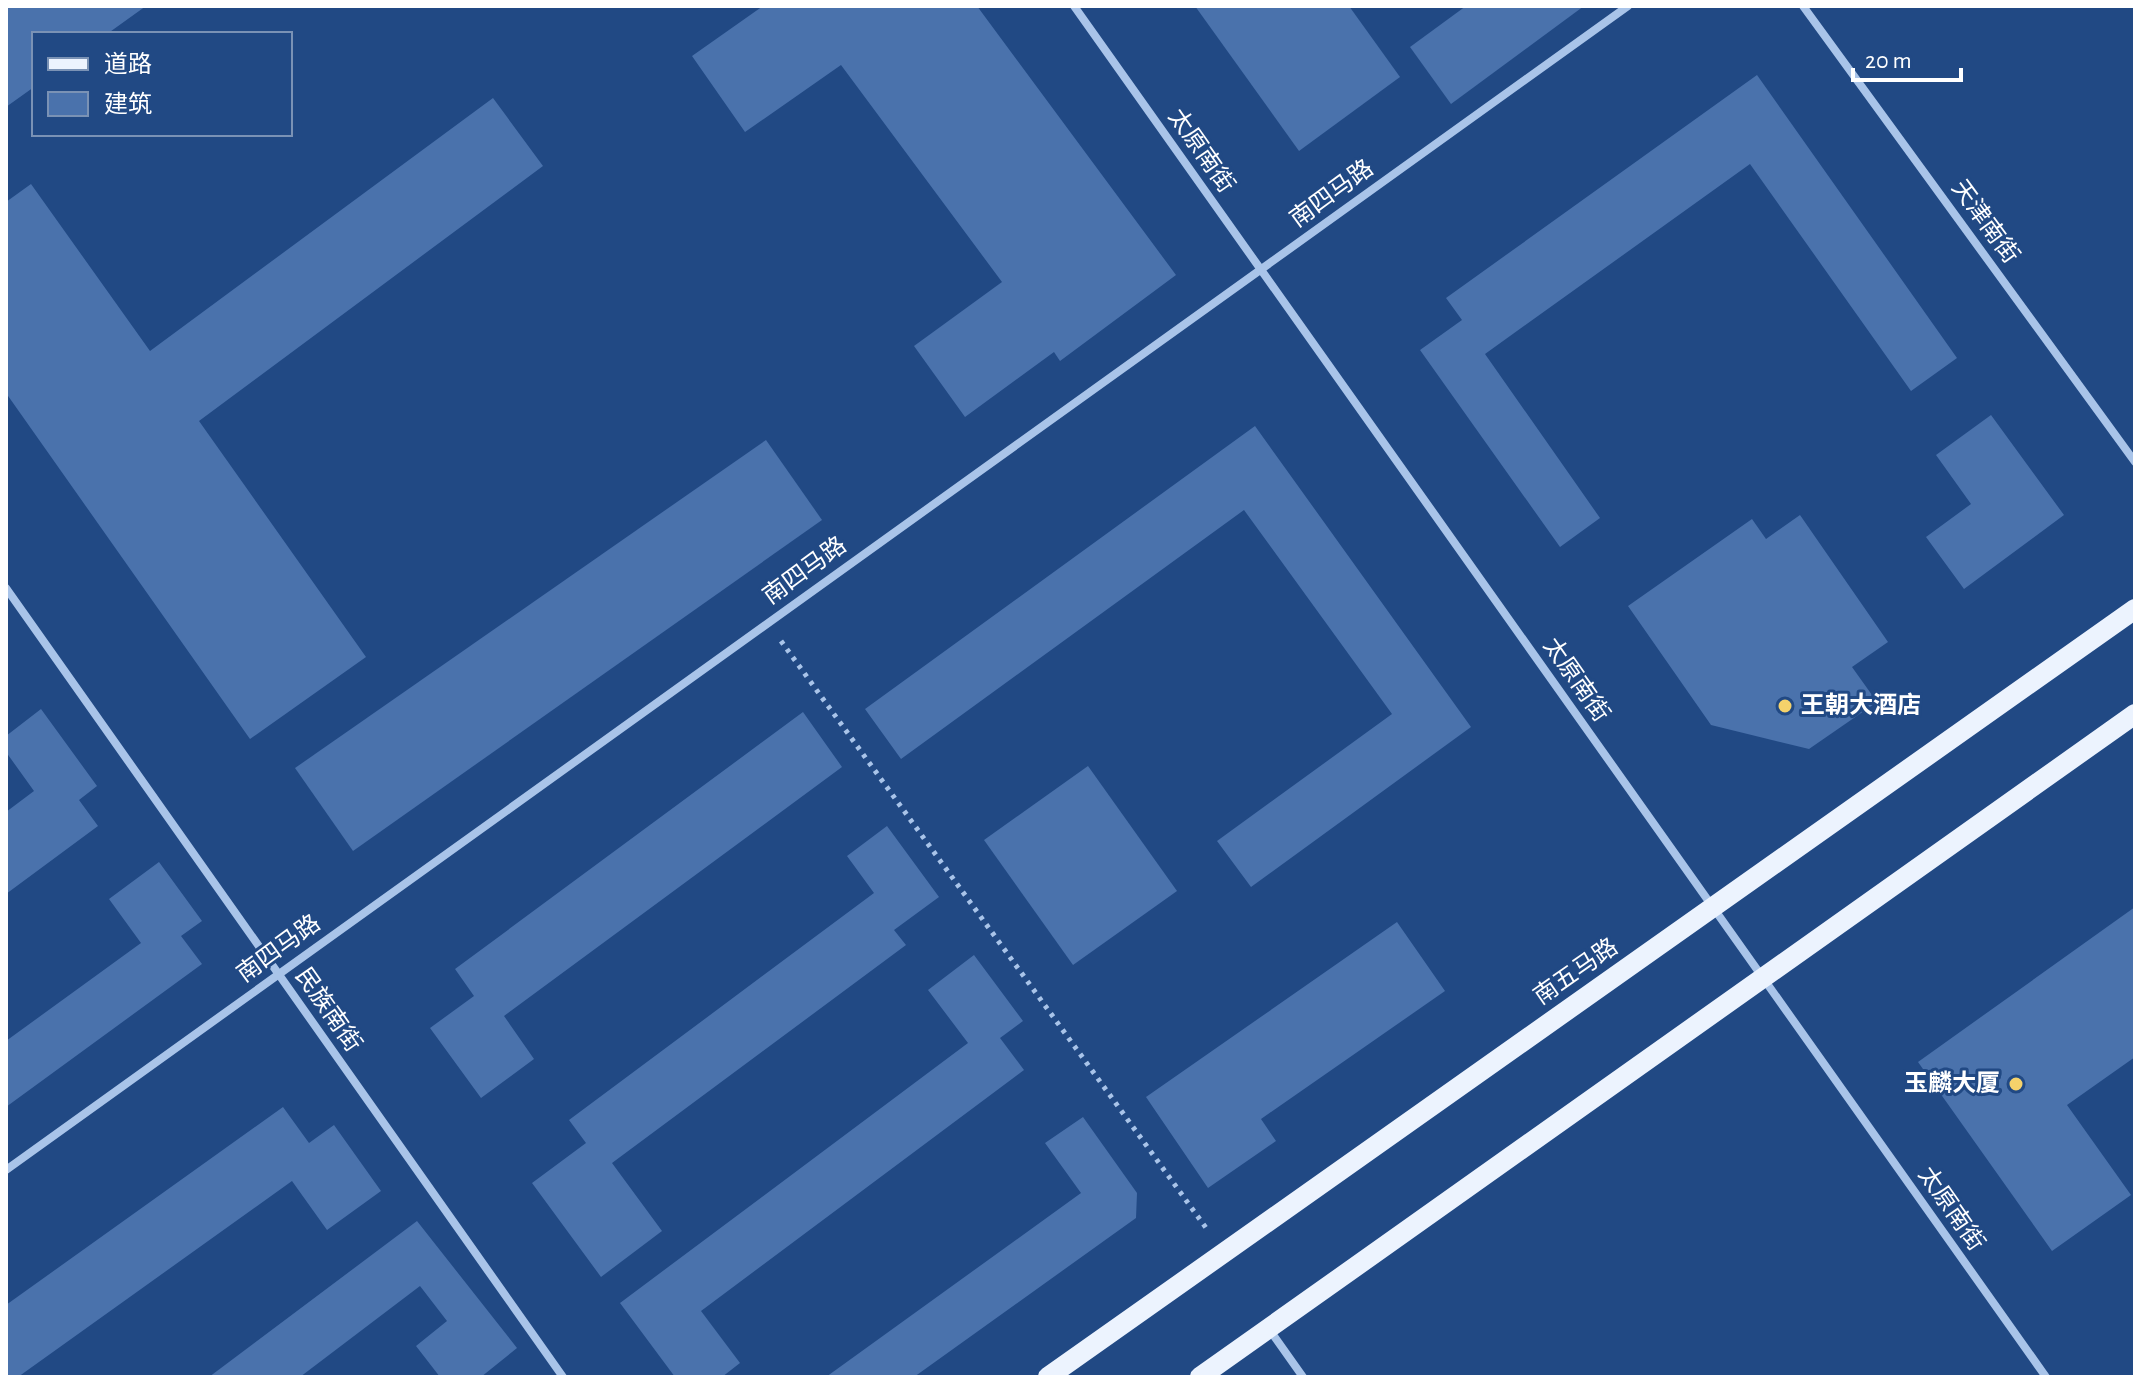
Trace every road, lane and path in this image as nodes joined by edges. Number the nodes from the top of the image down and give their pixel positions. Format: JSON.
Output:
{"nodes":[{"id":1,"x":1074,"y":6,"type":"edge"},
{"id":2,"x":1628,"y":6,"type":"edge"},
{"id":3,"x":1803,"y":6,"type":"edge"},
{"id":4,"x":1261,"y":269,"type":"junction"},
{"id":5,"x":2135,"y":462,"type":"edge"},
{"id":6,"x":6,"y":588,"type":"edge"},
{"id":7,"x":2135,"y":609,"type":"edge"},
{"id":8,"x":768,"y":623,"type":"junction"},
{"id":9,"x":2135,"y":714,"type":"edge"},
{"id":10,"x":1713,"y":907,"type":"junction"},
{"id":11,"x":278,"y":974,"type":"junction"},
{"id":12,"x":1763,"y":978,"type":"junction"},
{"id":13,"x":6,"y":1170,"type":"edge"},
{"id":14,"x":1224,"y":1252,"type":"junction"},
{"id":15,"x":1268,"y":1329,"type":"junction"},
{"id":16,"x":563,"y":1377,"type":"edge"},
{"id":17,"x":1048,"y":1377,"type":"edge"},
{"id":18,"x":1200,"y":1377,"type":"edge"},
{"id":19,"x":1303,"y":1377,"type":"edge"},
{"id":20,"x":2046,"y":1377,"type":"edge"}],
"edges":[{"from":1,"to":4,"type":"street","name":"太原南街"},
{"from":2,"to":4,"type":"street","name":"南四马路"},
{"from":3,"to":5,"type":"street","name":"天津南街"},
{"from":4,"to":8,"type":"street","name":"南四马路"},
{"from":4,"to":10,"type":"street","name":"太原南街"},
{"from":6,"to":11,"type":"street","name":"民族南街"},
{"from":7,"to":10,"type":"main road","name":"南五马路"},
{"from":8,"to":11,"type":"street","name":"南四马路"},
{"from":8,"to":14,"type":"path"},
{"from":9,"to":12,"type":"main road"},
{"from":10,"to":12,"type":"street","name":"太原南街"},
{"from":10,"to":14,"type":"main road","name":"南五马路"},
{"from":11,"to":13,"type":"street","name":"南四马路"},
{"from":11,"to":16,"type":"street","name":"民族南街"},
{"from":12,"to":15,"type":"main road"},
{"from":12,"to":20,"type":"street","name":"太原南街"},
{"from":14,"to":17,"type":"main road","name":"南五马路"},
{"from":15,"to":18,"type":"main road"},
{"from":15,"to":19,"type":"street"}]}
